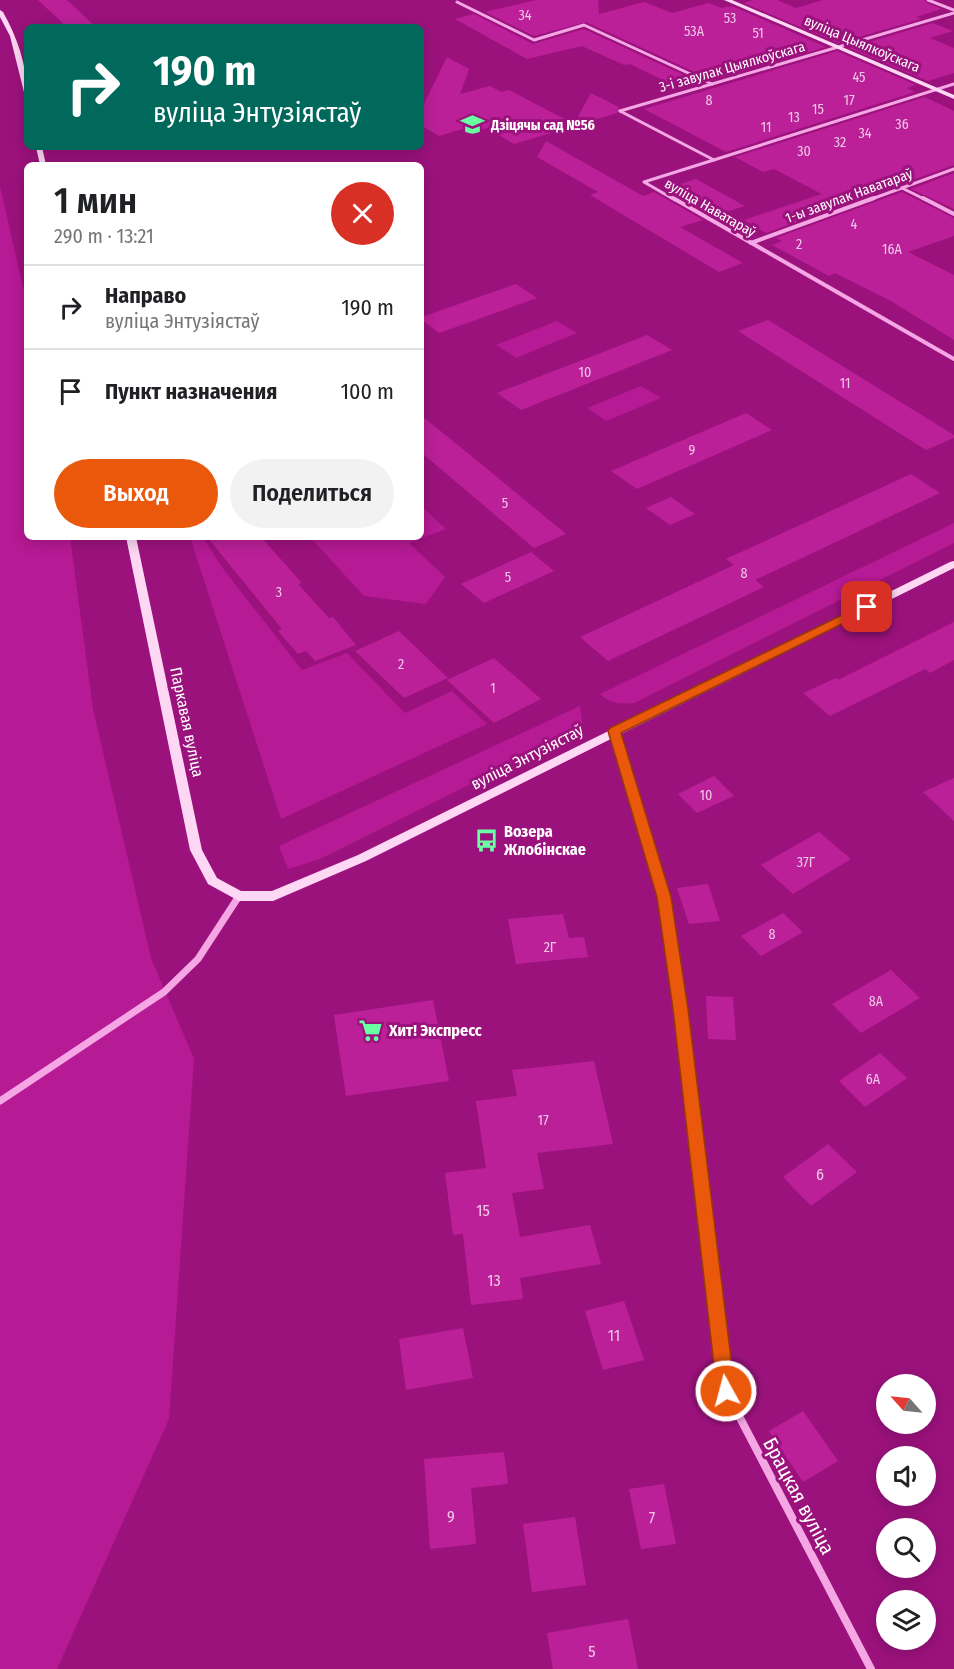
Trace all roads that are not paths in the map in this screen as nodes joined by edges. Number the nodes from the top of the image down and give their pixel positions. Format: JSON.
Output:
{"nodes":[{"id":1,"x":464,"y":0,"type":"edge"},
{"id":2,"x":727,"y":0,"type":"edge"},
{"id":3,"x":927,"y":0,"type":"edge"},
{"id":4,"x":0,"y":12,"type":"edge"},
{"id":5,"x":954,"y":12,"type":"edge"},
{"id":6,"x":839,"y":47,"type":"junction"},
{"id":7,"x":24,"y":80,"type":"edge"},
{"id":8,"x":713,"y":84,"type":"junction"},
{"id":9,"x":954,"y":84,"type":"edge"},
{"id":10,"x":937,"y":90,"type":"junction"},
{"id":11,"x":954,"y":97,"type":"edge"},
{"id":12,"x":714,"y":160,"type":"junction"},
{"id":13,"x":954,"y":169,"type":"edge"},
{"id":14,"x":902,"y":188,"type":"junction"},
{"id":15,"x":954,"y":214,"type":"edge"},
{"id":16,"x":751,"y":243,"type":"junction"},
{"id":17,"x":954,"y":358,"type":"edge"},
{"id":18,"x":132,"y":540,"type":"edge"},
{"id":19,"x":953,"y":566,"type":"edge"},
{"id":20,"x":614,"y":731,"type":"junction"},
{"id":21,"x":239,"y":896,"type":"junction"},
{"id":22,"x":0,"y":1101,"type":"edge"},
{"id":23,"x":871,"y":1669,"type":"edge"}],
"edges":[{"from":1,"to":8,"type":"street"},
{"from":2,"to":6,"type":"main road","name":"вуліца Цыялкоўскага"},
{"from":3,"to":5,"type":"street"},
{"from":4,"to":7,"type":"main road"},
{"from":5,"to":6,"type":"street","name":"3-і завулак Цыялкоўскага"},
{"from":6,"to":8,"type":"street","name":"3-і завулак Цыялкоўскага"},
{"from":6,"to":10,"type":"main road","name":"вуліца Цыялкоўскага"},
{"from":8,"to":12,"type":"street","name":"3-і завулак Цыялкоўскага"},
{"from":9,"to":10,"type":"street","name":"вуліца Наватараў"},
{"from":10,"to":11,"type":"main road","name":"вуліца Цыялкоўскага"},
{"from":10,"to":12,"type":"street","name":"вуліца Наватараў"},
{"from":12,"to":16,"type":"street","name":"вуліца Наватараў"},
{"from":13,"to":14,"type":"street","name":"1-ы завулак Наватараў"},
{"from":14,"to":15,"type":"street"},
{"from":14,"to":16,"type":"street","name":"1-ы завулак Наватараў"},
{"from":16,"to":17,"type":"street","name":"вуліца Наватараў"},
{"from":18,"to":21,"type":"main road","name":"Паркавая вуліца"},
{"from":19,"to":20,"type":"main road","name":"вуліца Энтузіястаў"},
{"from":20,"to":21,"type":"main road","name":"вуліца Энтузіястаў"},
{"from":20,"to":23,"type":"street","name":"Брацкая вуліца"},
{"from":21,"to":22,"type":"street"}]}
